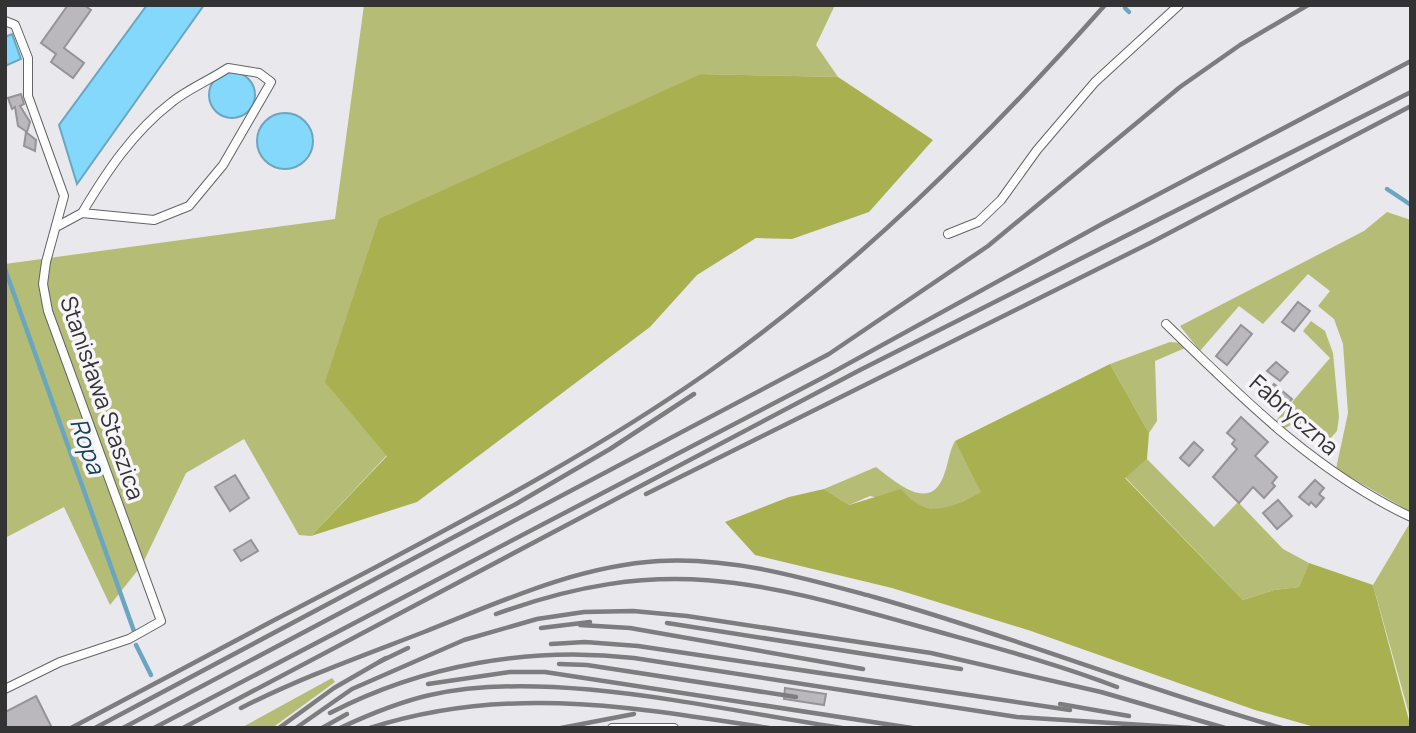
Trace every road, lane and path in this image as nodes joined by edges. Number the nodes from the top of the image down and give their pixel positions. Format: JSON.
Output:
{"nodes":[{"id":1,"x":1178,"y":5,"type":"edge"},
{"id":2,"x":5,"y":21,"type":"edge"},
{"id":3,"x":82,"y":213,"type":"junction"},
{"id":4,"x":58,"y":226,"type":"junction"},
{"id":5,"x":948,"y":234,"type":"dead end"},
{"id":6,"x":1166,"y":324,"type":"dead end"},
{"id":7,"x":1411,"y":517,"type":"edge"},
{"id":8,"x":5,"y":689,"type":"edge"},
{"id":9,"x":612,"y":728,"type":"edge"},
{"id":10,"x":674,"y":728,"type":"edge"}],
"edges":[{"from":1,"to":5,"type":"lane"},
{"from":2,"to":4,"type":"lane"},
{"from":3,"to":3,"type":"lane"},
{"from":3,"to":4,"type":"lane"},
{"from":4,"to":8,"type":"lane","name":"Stanisława Staszica"},
{"from":6,"to":7,"type":"lane","name":"Fabryczna"},
{"from":9,"to":10,"type":"lane"}]}
